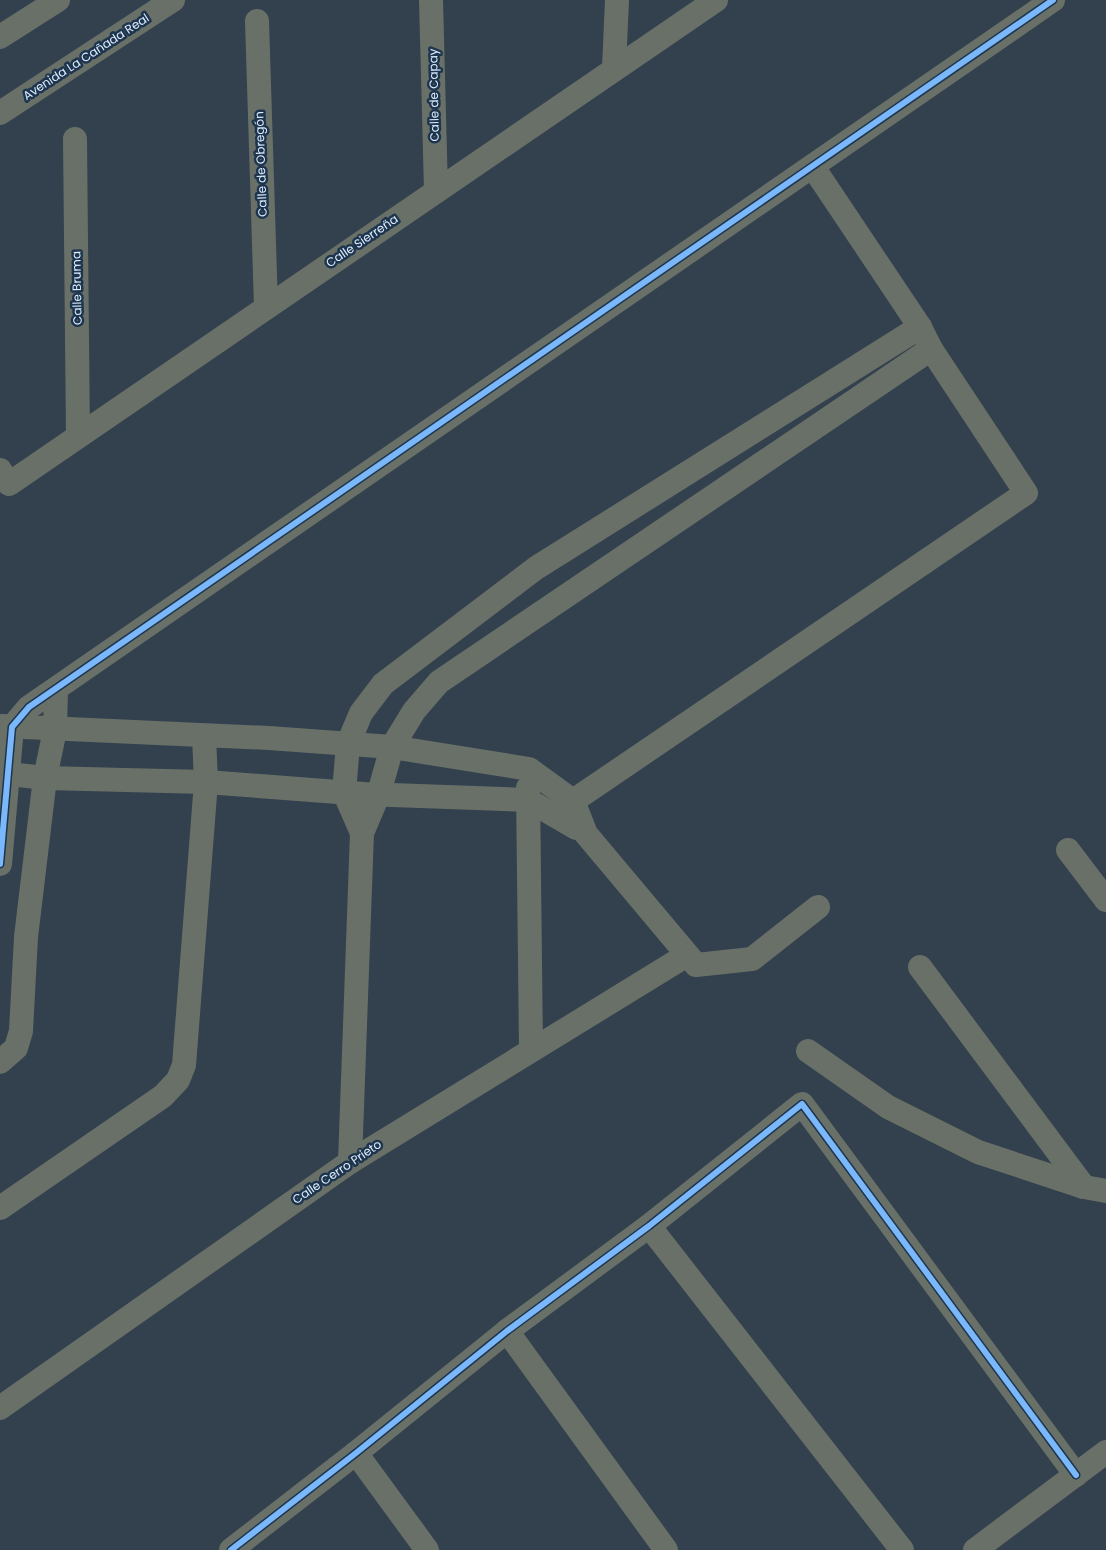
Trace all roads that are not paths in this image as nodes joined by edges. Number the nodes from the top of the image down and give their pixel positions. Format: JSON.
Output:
{"nodes":[{"id":1,"x":58,"y":0,"type":"edge"},
{"id":2,"x":173,"y":0,"type":"edge"},
{"id":3,"x":431,"y":0,"type":"edge"},
{"id":4,"x":617,"y":0,"type":"edge"},
{"id":5,"x":716,"y":0,"type":"edge"},
{"id":6,"x":1053,"y":0,"type":"edge"},
{"id":7,"x":257,"y":21,"type":"dead end"},
{"id":8,"x":0,"y":37,"type":"edge"},
{"id":9,"x":614,"y":68,"type":"junction"},
{"id":10,"x":0,"y":113,"type":"edge"},
{"id":11,"x":75,"y":139,"type":"dead end"},
{"id":12,"x":813,"y":167,"type":"junction"},
{"id":13,"x":436,"y":191,"type":"junction"},
{"id":14,"x":266,"y":307,"type":"junction"},
{"id":15,"x":920,"y":327,"type":"junction"},
{"id":16,"x":931,"y":349,"type":"junction"},
{"id":17,"x":78,"y":436,"type":"junction"},
{"id":18,"x":5,"y":477,"type":"edge"},
{"id":19,"x":56,"y":690,"type":"junction"},
{"id":20,"x":6,"y":727,"type":"edge"},
{"id":21,"x":55,"y":730,"type":"junction"},
{"id":22,"x":204,"y":736,"type":"junction"},
{"id":23,"x":348,"y":744,"type":"junction"},
{"id":24,"x":392,"y":747,"type":"junction"},
{"id":25,"x":529,"y":769,"type":"junction"},
{"id":26,"x":4,"y":773,"type":"edge"},
{"id":27,"x":45,"y":778,"type":"junction"},
{"id":28,"x":206,"y":782,"type":"junction"},
{"id":29,"x":344,"y":792,"type":"junction"},
{"id":30,"x":379,"y":793,"type":"junction"},
{"id":31,"x":528,"y":800,"type":"junction"},
{"id":32,"x":568,"y":810,"type":"junction"},
{"id":33,"x":362,"y":833,"type":"junction"},
{"id":34,"x":1068,"y":850,"type":"dead end"},
{"id":35,"x":0,"y":864,"type":"edge"},
{"id":36,"x":1106,"y":900,"type":"edge"},
{"id":37,"x":818,"y":907,"type":"dead end"},
{"id":38,"x":687,"y":955,"type":"junction"},
{"id":39,"x":920,"y":967,"type":"dead end"},
{"id":40,"x":532,"y":1049,"type":"junction"},
{"id":41,"x":808,"y":1051,"type":"dead end"},
{"id":42,"x":0,"y":1062,"type":"edge"},
{"id":43,"x":350,"y":1162,"type":"junction"},
{"id":44,"x":1095,"y":1189,"type":"edge"},
{"id":45,"x":0,"y":1208,"type":"edge"},
{"id":46,"x":649,"y":1226,"type":"junction"},
{"id":47,"x":507,"y":1331,"type":"junction"},
{"id":48,"x":0,"y":1408,"type":"edge"},
{"id":49,"x":1106,"y":1452,"type":"edge"},
{"id":50,"x":356,"y":1453,"type":"junction"},
{"id":51,"x":1076,"y":1475,"type":"junction"},
{"id":52,"x":231,"y":1550,"type":"edge"},
{"id":53,"x":427,"y":1550,"type":"edge"},
{"id":54,"x":666,"y":1550,"type":"edge"},
{"id":55,"x":902,"y":1550,"type":"edge"},
{"id":56,"x":975,"y":1550,"type":"edge"}],
"edges":[{"from":1,"to":8,"type":"street"},
{"from":2,"to":10,"type":"street","name":"Avenida La Cañada Real"},
{"from":3,"to":13,"type":"street","name":"Calle de Capay"},
{"from":4,"to":9,"type":"street"},
{"from":5,"to":9,"type":"street","name":"Calle Sierreña"},
{"from":6,"to":12,"type":"street"},
{"from":7,"to":14,"type":"street","name":"Calle de Obregón"},
{"from":9,"to":13,"type":"street","name":"Calle Sierreña"},
{"from":11,"to":17,"type":"street","name":"Calle Bruma"},
{"from":12,"to":15,"type":"street"},
{"from":12,"to":19,"type":"street"},
{"from":13,"to":14,"type":"street","name":"Calle Sierreña"},
{"from":14,"to":17,"type":"street","name":"Calle Sierreña"},
{"from":15,"to":16,"type":"street"},
{"from":15,"to":23,"type":"street"},
{"from":16,"to":24,"type":"street"},
{"from":16,"to":32,"type":"street"},
{"from":17,"to":18,"type":"street","name":"Calle Sierreña"},
{"from":19,"to":20,"type":"street"},
{"from":19,"to":21,"type":"street"},
{"from":20,"to":21,"type":"street"},
{"from":20,"to":26,"type":"street"},
{"from":21,"to":22,"type":"street"},
{"from":21,"to":27,"type":"street"},
{"from":22,"to":23,"type":"street"},
{"from":22,"to":28,"type":"street"},
{"from":23,"to":24,"type":"street"},
{"from":23,"to":29,"type":"street"},
{"from":24,"to":25,"type":"street"},
{"from":24,"to":30,"type":"street"},
{"from":25,"to":31,"type":"street"},
{"from":25,"to":32,"type":"street"},
{"from":26,"to":27,"type":"street"},
{"from":26,"to":35,"type":"street"},
{"from":27,"to":28,"type":"street"},
{"from":27,"to":42,"type":"street"},
{"from":28,"to":29,"type":"street"},
{"from":28,"to":45,"type":"street"},
{"from":29,"to":30,"type":"street"},
{"from":29,"to":33,"type":"street"},
{"from":30,"to":31,"type":"street"},
{"from":30,"to":33,"type":"street"},
{"from":31,"to":32,"type":"street"},
{"from":31,"to":40,"type":"street"},
{"from":32,"to":38,"type":"street"},
{"from":33,"to":43,"type":"street"},
{"from":34,"to":36,"type":"street"},
{"from":37,"to":38,"type":"street"},
{"from":38,"to":40,"type":"street","name":"Calle Cerro Prieto"},
{"from":39,"to":44,"type":"street"},
{"from":40,"to":43,"type":"street","name":"Calle Cerro Prieto"},
{"from":41,"to":44,"type":"street"},
{"from":43,"to":48,"type":"street","name":"Calle Cerro Prieto"},
{"from":46,"to":47,"type":"street"},
{"from":46,"to":51,"type":"street"},
{"from":46,"to":55,"type":"street"},
{"from":47,"to":50,"type":"street"},
{"from":47,"to":54,"type":"street"},
{"from":49,"to":51,"type":"street"},
{"from":50,"to":52,"type":"street"},
{"from":50,"to":53,"type":"street"},
{"from":51,"to":56,"type":"street"}]}
